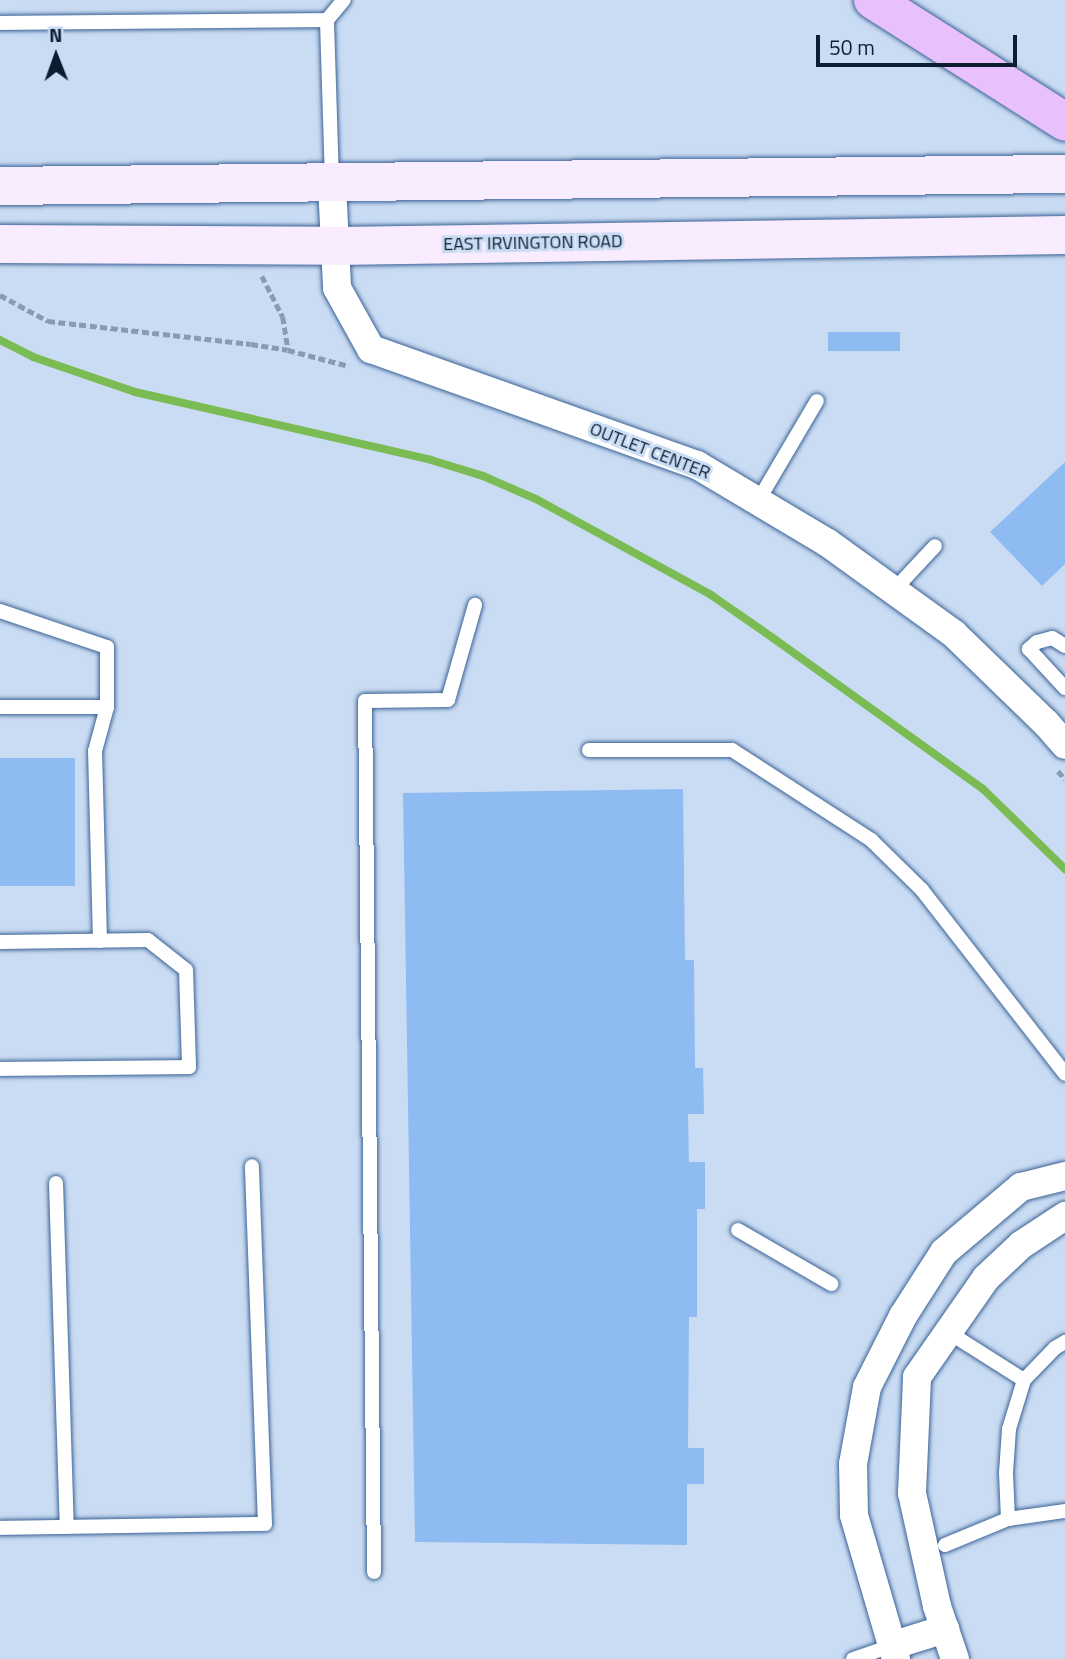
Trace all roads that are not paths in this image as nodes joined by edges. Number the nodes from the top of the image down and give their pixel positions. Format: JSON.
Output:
{"nodes":[{"id":1,"x":344,"y":0,"type":"edge"},
{"id":2,"x":873,"y":0,"type":"edge"},
{"id":3,"x":327,"y":20,"type":"junction"},
{"id":4,"x":0,"y":23,"type":"edge"},
{"id":5,"x":1042,"y":110,"type":"edge"},
{"id":6,"x":1065,"y":132,"type":"edge"},
{"id":7,"x":1065,"y":174,"type":"edge"},
{"id":8,"x":332,"y":184,"type":"junction"},
{"id":9,"x":0,"y":186,"type":"edge"},
{"id":10,"x":1065,"y":235,"type":"edge"},
{"id":11,"x":0,"y":244,"type":"edge"},
{"id":12,"x":336,"y":246,"type":"junction"},
{"id":13,"x":817,"y":401,"type":"dead end"},
{"id":14,"x":758,"y":501,"type":"junction"},
{"id":15,"x":935,"y":546,"type":"dead end"},
{"id":16,"x":894,"y":590,"type":"junction"},
{"id":17,"x":475,"y":605,"type":"dead end"},
{"id":18,"x":0,"y":611,"type":"edge"},
{"id":19,"x":1065,"y":646,"type":"edge"},
{"id":20,"x":1065,"y":688,"type":"edge"},
{"id":21,"x":107,"y":706,"type":"junction"},
{"id":22,"x":0,"y":707,"type":"edge"},
{"id":23,"x":589,"y":750,"type":"dead end"},
{"id":24,"x":1057,"y":754,"type":"edge"},
{"id":25,"x":100,"y":940,"type":"junction"},
{"id":26,"x":0,"y":942,"type":"edge"},
{"id":27,"x":0,"y":1069,"type":"edge"},
{"id":28,"x":1065,"y":1074,"type":"edge"},
{"id":29,"x":252,"y":1166,"type":"dead end"},
{"id":30,"x":1065,"y":1176,"type":"edge"},
{"id":31,"x":56,"y":1183,"type":"dead end"},
{"id":32,"x":1065,"y":1216,"type":"edge"},
{"id":33,"x":738,"y":1230,"type":"dead end"},
{"id":34,"x":831,"y":1284,"type":"dead end"},
{"id":35,"x":897,"y":1326,"type":"junction"},
{"id":36,"x":1065,"y":1342,"type":"edge"},
{"id":37,"x":941,"y":1344,"type":"junction"},
{"id":38,"x":1024,"y":1380,"type":"junction"},
{"id":39,"x":1065,"y":1511,"type":"edge"},
{"id":40,"x":1008,"y":1518,"type":"junction"},
{"id":41,"x":67,"y":1527,"type":"junction"},
{"id":42,"x":0,"y":1528,"type":"edge"},
{"id":43,"x":945,"y":1545,"type":"dead end"},
{"id":44,"x":374,"y":1572,"type":"dead end"},
{"id":45,"x":945,"y":1629,"type":"junction"},
{"id":46,"x":893,"y":1652,"type":"edge"},
{"id":47,"x":853,"y":1659,"type":"edge"},
{"id":48,"x":956,"y":1659,"type":"edge"}],
"edges":[{"from":1,"to":3,"type":"lane"},
{"from":2,"to":5,"type":"highway"},
{"from":3,"to":4,"type":"lane"},
{"from":3,"to":8,"type":"lane"},
{"from":5,"to":6,"type":"highway"},
{"from":7,"to":8,"type":"main road"},
{"from":8,"to":9,"type":"main road"},
{"from":8,"to":12,"type":"street","name":"OUTLET CENTER"},
{"from":10,"to":12,"type":"main road","name":"EAST IRVINGTON ROAD"},
{"from":11,"to":12,"type":"main road","name":"EAST IRVINGTON ROAD"},
{"from":12,"to":14,"type":"street","name":"OUTLET CENTER"},
{"from":13,"to":14,"type":"lane"},
{"from":14,"to":16,"type":"street","name":"OUTLET CENTER"},
{"from":15,"to":16,"type":"lane"},
{"from":16,"to":24,"type":"street","name":"OUTLET CENTER"},
{"from":17,"to":44,"type":"lane"},
{"from":18,"to":21,"type":"lane"},
{"from":19,"to":20,"type":"lane"},
{"from":21,"to":22,"type":"lane"},
{"from":21,"to":25,"type":"lane"},
{"from":23,"to":28,"type":"lane"},
{"from":25,"to":26,"type":"lane"},
{"from":25,"to":27,"type":"lane"},
{"from":29,"to":41,"type":"lane"},
{"from":30,"to":35,"type":"street"},
{"from":31,"to":41,"type":"lane"},
{"from":32,"to":37,"type":"street"},
{"from":33,"to":34,"type":"lane"},
{"from":35,"to":37,"type":"street"},
{"from":35,"to":46,"type":"street"},
{"from":36,"to":38,"type":"lane"},
{"from":37,"to":38,"type":"lane"},
{"from":37,"to":45,"type":"street"},
{"from":38,"to":40,"type":"lane"},
{"from":39,"to":40,"type":"lane"},
{"from":40,"to":43,"type":"lane"},
{"from":41,"to":42,"type":"lane"},
{"from":45,"to":46,"type":"street"},
{"from":45,"to":48,"type":"street"},
{"from":46,"to":47,"type":"lane"}]}
